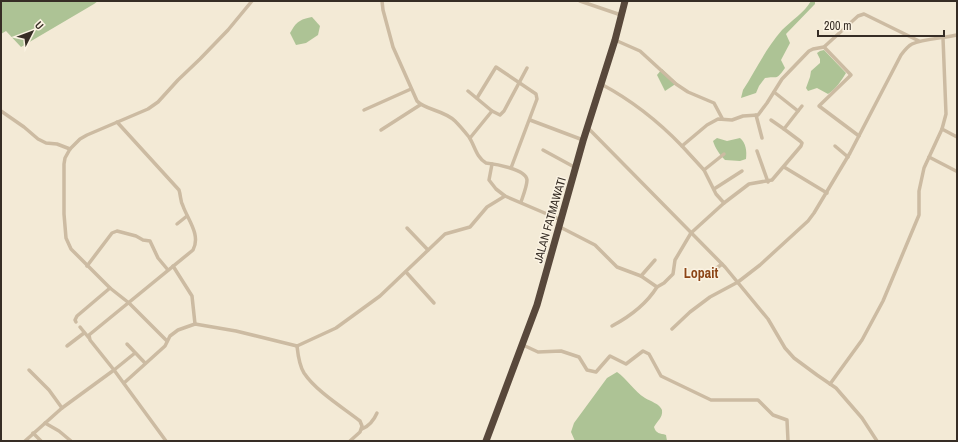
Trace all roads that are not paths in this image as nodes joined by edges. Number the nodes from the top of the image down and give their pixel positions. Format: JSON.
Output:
{"nodes":[{"id":1,"x":252,"y":1,"type":"edge"},
{"id":2,"x":382,"y":1,"type":"edge"},
{"id":3,"x":580,"y":1,"type":"edge"},
{"id":4,"x":624,"y":1,"type":"edge"},
{"id":5,"x":621,"y":15,"type":"junction"},
{"id":6,"x":957,"y":35,"type":"edge"},
{"id":7,"x":943,"y":38,"type":"junction"},
{"id":8,"x":615,"y":40,"type":"junction"},
{"id":9,"x":919,"y":41,"type":"junction"},
{"id":10,"x":824,"y":47,"type":"junction"},
{"id":11,"x":527,"y":68,"type":"dead end"},
{"id":12,"x":519,"y":82,"type":"junction"},
{"id":13,"x":601,"y":84,"type":"junction"},
{"id":14,"x":411,"y":89,"type":"junction"},
{"id":15,"x":468,"y":91,"type":"dead end"},
{"id":16,"x":774,"y":92,"type":"junction"},
{"id":17,"x":477,"y":98,"type":"junction"},
{"id":18,"x":420,"y":105,"type":"junction"},
{"id":19,"x":802,"y":106,"type":"dead end"},
{"id":20,"x":364,"y":110,"type":"dead end"},
{"id":21,"x":1,"y":111,"type":"edge"},
{"id":22,"x":492,"y":111,"type":"junction"},
{"id":23,"x":798,"y":111,"type":"junction"},
{"id":24,"x":756,"y":115,"type":"junction"},
{"id":25,"x":722,"y":118,"type":"junction"},
{"id":26,"x":530,"y":120,"type":"junction"},
{"id":27,"x":771,"y":120,"type":"dead end"},
{"id":28,"x":117,"y":122,"type":"junction"},
{"id":29,"x":588,"y":128,"type":"junction"},
{"id":30,"x":784,"y":129,"type":"junction"},
{"id":31,"x":942,"y":129,"type":"junction"},
{"id":32,"x":381,"y":130,"type":"dead end"},
{"id":33,"x":859,"y":136,"type":"junction"},
{"id":34,"x":957,"y":137,"type":"edge"},
{"id":35,"x":470,"y":138,"type":"junction"},
{"id":36,"x":762,"y":138,"type":"dead end"},
{"id":37,"x":584,"y":141,"type":"junction"},
{"id":38,"x":682,"y":146,"type":"junction"},
{"id":39,"x":835,"y":146,"type":"dead end"},
{"id":40,"x":70,"y":149,"type":"junction"},
{"id":41,"x":543,"y":150,"type":"dead end"},
{"id":42,"x":757,"y":151,"type":"dead end"},
{"id":43,"x":724,"y":154,"type":"dead end"},
{"id":44,"x":848,"y":157,"type":"junction"},
{"id":45,"x":929,"y":157,"type":"junction"},
{"id":46,"x":492,"y":164,"type":"junction"},
{"id":47,"x":784,"y":167,"type":"junction"},
{"id":48,"x":511,"y":168,"type":"junction"},
{"id":49,"x":577,"y":169,"type":"junction"},
{"id":50,"x":704,"y":170,"type":"junction"},
{"id":51,"x":742,"y":171,"type":"dead end"},
{"id":52,"x":956,"y":171,"type":"dead end"},
{"id":53,"x":768,"y":182,"type":"junction"},
{"id":54,"x":714,"y":189,"type":"junction"},
{"id":55,"x":827,"y":193,"type":"junction"},
{"id":56,"x":505,"y":196,"type":"junction"},
{"id":57,"x":521,"y":202,"type":"junction"},
{"id":58,"x":724,"y":204,"type":"junction"},
{"id":59,"x":188,"y":216,"type":"junction"},
{"id":60,"x":561,"y":223,"type":"junction"},
{"id":61,"x":177,"y":224,"type":"dead end"},
{"id":62,"x":407,"y":228,"type":"dead end"},
{"id":63,"x":691,"y":233,"type":"junction"},
{"id":64,"x":428,"y":250,"type":"junction"},
{"id":65,"x":656,"y":260,"type":"dead end"},
{"id":66,"x":722,"y":264,"type":"junction"},
{"id":67,"x":87,"y":266,"type":"junction"},
{"id":68,"x":173,"y":266,"type":"junction"},
{"id":69,"x":168,"y":270,"type":"junction"},
{"id":70,"x":406,"y":272,"type":"junction"},
{"id":71,"x":641,"y":276,"type":"junction"},
{"id":72,"x":705,"y":277,"type":"dead end"},
{"id":73,"x":738,"y":282,"type":"junction"},
{"id":74,"x":657,"y":287,"type":"junction"},
{"id":75,"x":110,"y":288,"type":"junction"},
{"id":76,"x":129,"y":303,"type":"junction"},
{"id":77,"x":434,"y":303,"type":"dead end"},
{"id":78,"x":76,"y":322,"type":"dead end"},
{"id":79,"x":195,"y":324,"type":"junction"},
{"id":80,"x":612,"y":326,"type":"dead end"},
{"id":81,"x":80,"y":327,"type":"dead end"},
{"id":82,"x":672,"y":329,"type":"dead end"},
{"id":83,"x":84,"y":333,"type":"junction"},
{"id":84,"x":89,"y":338,"type":"junction"},
{"id":85,"x":167,"y":341,"type":"junction"},
{"id":86,"x":127,"y":344,"type":"dead end"},
{"id":87,"x":523,"y":345,"type":"junction"},
{"id":88,"x":67,"y":346,"type":"dead end"},
{"id":89,"x":297,"y":346,"type":"junction"},
{"id":90,"x":134,"y":353,"type":"junction"},
{"id":91,"x":145,"y":363,"type":"junction"},
{"id":92,"x":29,"y":370,"type":"dead end"},
{"id":93,"x":114,"y":370,"type":"junction"},
{"id":94,"x":124,"y":383,"type":"junction"},
{"id":95,"x":830,"y":384,"type":"junction"},
{"id":96,"x":62,"y":408,"type":"junction"},
{"id":97,"x":377,"y":413,"type":"dead end"},
{"id":98,"x":44,"y":423,"type":"junction"},
{"id":99,"x":362,"y":429,"type":"junction"},
{"id":100,"x":33,"y":433,"type":"junction"},
{"id":101,"x":25,"y":441,"type":"edge"},
{"id":102,"x":41,"y":441,"type":"edge"},
{"id":103,"x":71,"y":441,"type":"edge"},
{"id":104,"x":166,"y":441,"type":"edge"},
{"id":105,"x":350,"y":441,"type":"edge"},
{"id":106,"x":486,"y":441,"type":"edge"},
{"id":107,"x":788,"y":441,"type":"edge"},
{"id":108,"x":877,"y":441,"type":"edge"}],
"edges":[{"from":1,"to":28,"type":"street"},
{"from":2,"to":14,"type":"street"},
{"from":3,"to":5,"type":"street"},
{"from":4,"to":5,"type":"highway","name":"JALAN FATMAWATI"},
{"from":5,"to":8,"type":"highway","name":"JALAN FATMAWATI"},
{"from":6,"to":7,"type":"street"},
{"from":7,"to":9,"type":"street"},
{"from":7,"to":31,"type":"street"},
{"from":8,"to":13,"type":"highway","name":"JALAN FATMAWATI"},
{"from":8,"to":25,"type":"street"},
{"from":9,"to":10,"type":"street"},
{"from":9,"to":33,"type":"street"},
{"from":10,"to":16,"type":"street"},
{"from":10,"to":33,"type":"street"},
{"from":11,"to":12,"type":"street"},
{"from":12,"to":17,"type":"street"},
{"from":12,"to":22,"type":"street"},
{"from":12,"to":26,"type":"street"},
{"from":13,"to":29,"type":"highway","name":"JALAN FATMAWATI"},
{"from":13,"to":38,"type":"street"},
{"from":14,"to":18,"type":"street"},
{"from":14,"to":20,"type":"street"},
{"from":15,"to":17,"type":"street"},
{"from":16,"to":23,"type":"street"},
{"from":16,"to":24,"type":"street"},
{"from":17,"to":22,"type":"street"},
{"from":18,"to":32,"type":"street"},
{"from":18,"to":35,"type":"street"},
{"from":19,"to":23,"type":"street"},
{"from":21,"to":40,"type":"street"},
{"from":22,"to":35,"type":"street"},
{"from":23,"to":30,"type":"street"},
{"from":24,"to":25,"type":"street"},
{"from":24,"to":36,"type":"street"},
{"from":25,"to":38,"type":"street"},
{"from":26,"to":37,"type":"street"},
{"from":26,"to":48,"type":"street"},
{"from":27,"to":30,"type":"street"},
{"from":28,"to":40,"type":"street"},
{"from":28,"to":59,"type":"street"},
{"from":29,"to":37,"type":"highway","name":"JALAN FATMAWATI"},
{"from":29,"to":63,"type":"street"},
{"from":30,"to":47,"type":"street"},
{"from":31,"to":34,"type":"street"},
{"from":31,"to":45,"type":"street"},
{"from":33,"to":44,"type":"street"},
{"from":35,"to":46,"type":"street"},
{"from":37,"to":49,"type":"highway","name":"JALAN FATMAWATI"},
{"from":38,"to":50,"type":"street"},
{"from":39,"to":44,"type":"street"},
{"from":40,"to":67,"type":"street"},
{"from":41,"to":49,"type":"street"},
{"from":42,"to":53,"type":"street"},
{"from":43,"to":50,"type":"street"},
{"from":44,"to":55,"type":"street"},
{"from":45,"to":52,"type":"street"},
{"from":45,"to":95,"type":"street"},
{"from":46,"to":48,"type":"street"},
{"from":46,"to":56,"type":"street"},
{"from":47,"to":53,"type":"street"},
{"from":47,"to":55,"type":"street"},
{"from":48,"to":57,"type":"street"},
{"from":49,"to":60,"type":"highway","name":"JALAN FATMAWATI"},
{"from":50,"to":54,"type":"street"},
{"from":51,"to":54,"type":"street"},
{"from":53,"to":58,"type":"street"},
{"from":54,"to":58,"type":"street"},
{"from":55,"to":73,"type":"street"},
{"from":56,"to":57,"type":"street"},
{"from":56,"to":64,"type":"street"},
{"from":57,"to":60,"type":"street"},
{"from":58,"to":63,"type":"street"},
{"from":59,"to":61,"type":"street"},
{"from":59,"to":68,"type":"street"},
{"from":60,"to":71,"type":"street"},
{"from":60,"to":87,"type":"highway","name":"JALAN FATMAWATI"},
{"from":62,"to":64,"type":"street"},
{"from":63,"to":66,"type":"street"},
{"from":63,"to":74,"type":"street"},
{"from":64,"to":70,"type":"street"},
{"from":65,"to":71,"type":"street"},
{"from":66,"to":72,"type":"street"},
{"from":66,"to":73,"type":"street"},
{"from":67,"to":69,"type":"street"},
{"from":67,"to":75,"type":"street"},
{"from":68,"to":69,"type":"street"},
{"from":68,"to":79,"type":"street"},
{"from":69,"to":76,"type":"street"},
{"from":70,"to":77,"type":"street"},
{"from":70,"to":89,"type":"street"},
{"from":71,"to":74,"type":"street"},
{"from":73,"to":82,"type":"street"},
{"from":73,"to":95,"type":"street"},
{"from":74,"to":80,"type":"street"},
{"from":75,"to":76,"type":"street"},
{"from":75,"to":78,"type":"street"},
{"from":76,"to":84,"type":"street"},
{"from":76,"to":85,"type":"street"},
{"from":79,"to":85,"type":"street"},
{"from":79,"to":89,"type":"street"},
{"from":81,"to":83,"type":"street"},
{"from":83,"to":84,"type":"street"},
{"from":83,"to":88,"type":"street"},
{"from":84,"to":93,"type":"street"},
{"from":85,"to":91,"type":"street"},
{"from":86,"to":90,"type":"street"},
{"from":87,"to":106,"type":"highway","name":"JALAN FATMAWATI"},
{"from":87,"to":107,"type":"street"},
{"from":89,"to":99,"type":"street"},
{"from":90,"to":91,"type":"street"},
{"from":90,"to":93,"type":"street"},
{"from":91,"to":94,"type":"street"},
{"from":92,"to":96,"type":"street"},
{"from":93,"to":94,"type":"street"},
{"from":93,"to":96,"type":"street"},
{"from":94,"to":104,"type":"street"},
{"from":95,"to":108,"type":"street"},
{"from":96,"to":98,"type":"street"},
{"from":97,"to":99,"type":"street"},
{"from":98,"to":100,"type":"street"},
{"from":98,"to":103,"type":"street"},
{"from":99,"to":105,"type":"street"},
{"from":100,"to":101,"type":"street"},
{"from":100,"to":102,"type":"street"}]}
